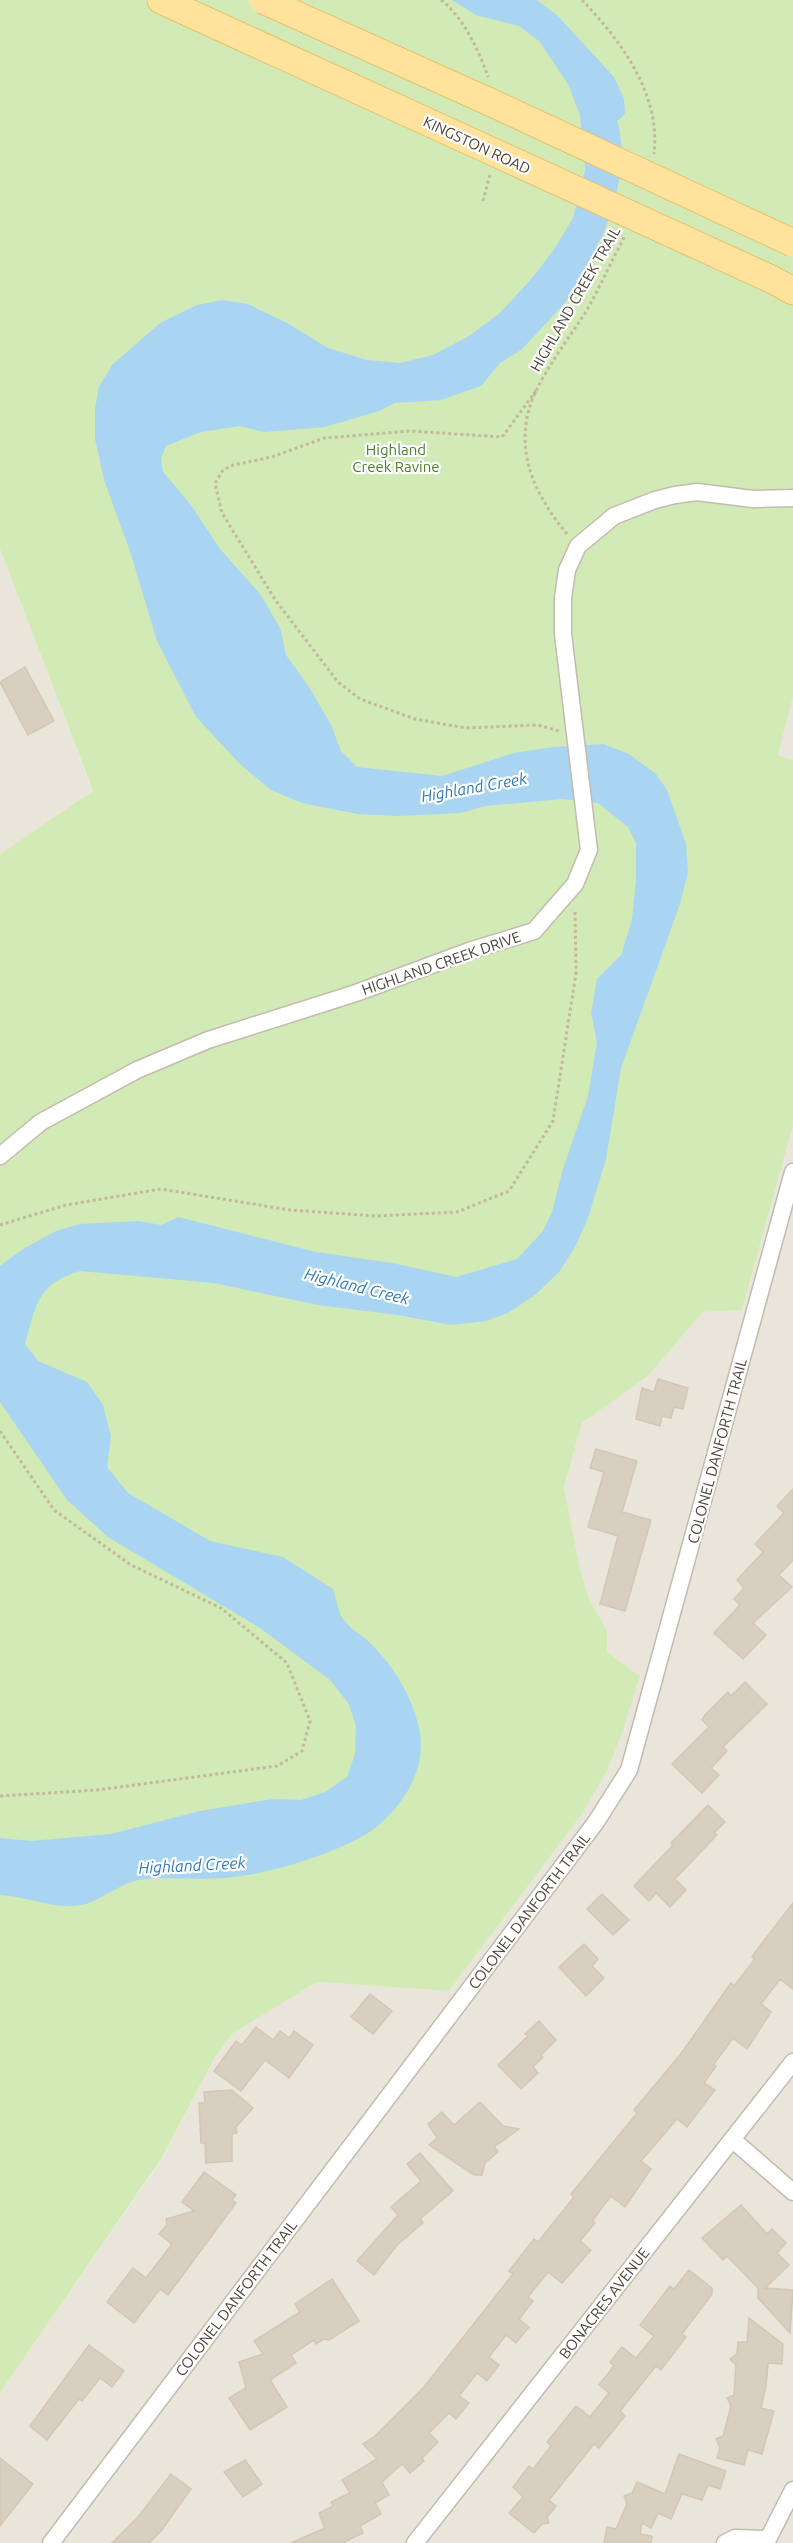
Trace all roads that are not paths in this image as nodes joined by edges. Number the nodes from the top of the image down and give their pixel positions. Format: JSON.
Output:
{"nodes":[{"id":1,"x":161,"y":0,"type":"edge"},
{"id":2,"x":263,"y":0,"type":"edge"},
{"id":3,"x":793,"y":243,"type":"edge"},
{"id":4,"x":782,"y":285,"type":"edge"},
{"id":5,"x":793,"y":498,"type":"edge"},
{"id":6,"x":0,"y":1156,"type":"edge"},
{"id":7,"x":793,"y":1172,"type":"edge"},
{"id":8,"x":793,"y":2062,"type":"edge"},
{"id":9,"x":733,"y":2140,"type":"junction"},
{"id":10,"x":793,"y":2192,"type":"edge"},
{"id":11,"x":793,"y":2490,"type":"edge"},
{"id":12,"x":766,"y":2541,"type":"edge"},
{"id":13,"x":51,"y":2543,"type":"edge"},
{"id":14,"x":415,"y":2543,"type":"edge"},
{"id":15,"x":725,"y":2543,"type":"edge"}],
"edges":[{"from":1,"to":4,"type":"main road","name":"KINGSTON ROAD","bridge":true},
{"from":2,"to":3,"type":"main road","bridge":true},
{"from":5,"to":6,"type":"street","name":"HIGHLAND CREEK DRIVE"},
{"from":7,"to":13,"type":"street","name":"COLONEL DANFORTH TRAIL"},
{"from":8,"to":9,"type":"street","name":"BONACRES AVENUE"},
{"from":9,"to":10,"type":"street"},
{"from":9,"to":14,"type":"street","name":"BONACRES AVENUE"},
{"from":11,"to":12,"type":"street"},
{"from":12,"to":15,"type":"street"}]}
